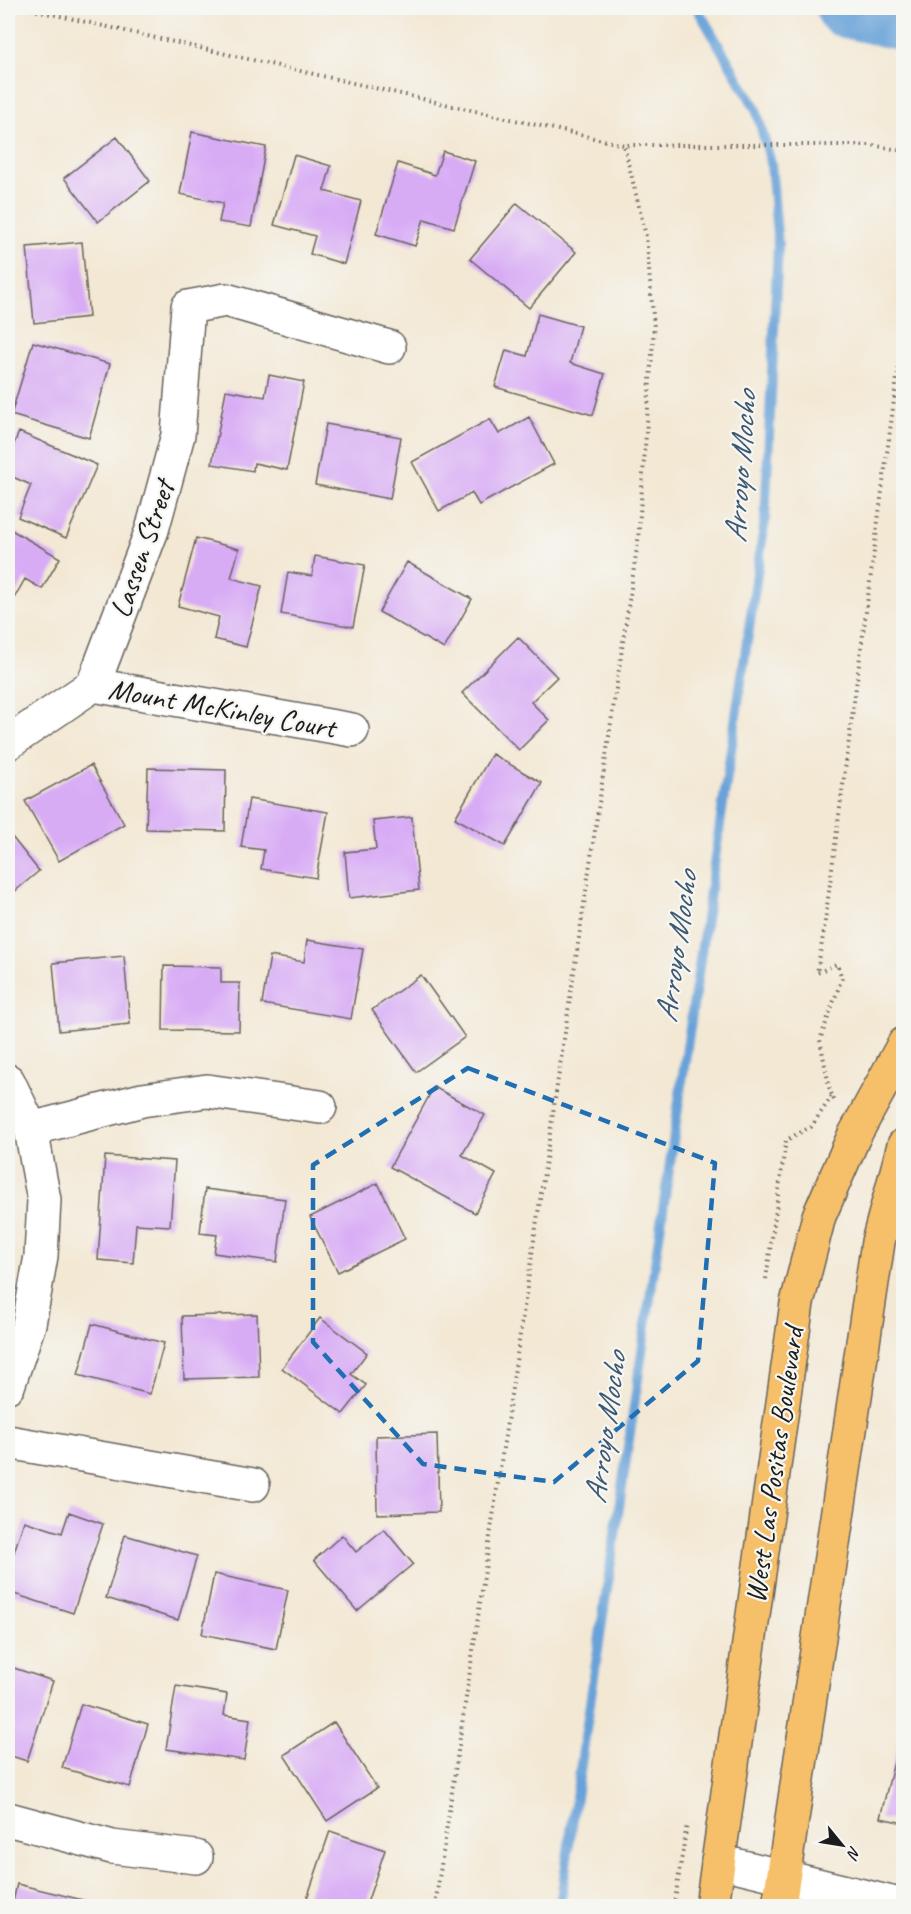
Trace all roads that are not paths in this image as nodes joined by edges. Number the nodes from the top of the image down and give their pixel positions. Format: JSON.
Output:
{"nodes":[{"id":1,"x":389,"y":347,"type":"dead end"},
{"id":2,"x":93,"y":685,"type":"junction"},
{"id":3,"x":352,"y":730,"type":"dead end"},
{"id":4,"x":8,"y":743,"type":"edge"},
{"id":5,"x":903,"y":1044,"type":"edge"},
{"id":6,"x":8,"y":1081,"type":"edge"},
{"id":7,"x":320,"y":1107,"type":"dead end"},
{"id":8,"x":31,"y":1129,"type":"junction"},
{"id":9,"x":903,"y":1145,"type":"edge"},
{"id":10,"x":8,"y":1386,"type":"edge"},
{"id":11,"x":8,"y":1442,"type":"edge"},
{"id":12,"x":253,"y":1485,"type":"dead end"},
{"id":13,"x":8,"y":1819,"type":"edge"},
{"id":14,"x":196,"y":1857,"type":"dead end"},
{"id":15,"x":718,"y":1861,"type":"junction"},
{"id":16,"x":781,"y":1891,"type":"edge"},
{"id":17,"x":712,"y":1906,"type":"edge"},
{"id":18,"x":903,"y":1906,"type":"edge"}],
"edges":[{"from":1,"to":2,"type":"street","name":"Lassen Street"},
{"from":2,"to":3,"type":"street","name":"Mount McKinley Court"},
{"from":2,"to":4,"type":"street"},
{"from":5,"to":15,"type":"main road","name":"West Las Positas Boulevard"},
{"from":6,"to":8,"type":"street"},
{"from":7,"to":8,"type":"street"},
{"from":8,"to":10,"type":"street"},
{"from":9,"to":16,"type":"main road"},
{"from":11,"to":12,"type":"street"},
{"from":13,"to":14,"type":"street"},
{"from":15,"to":16,"type":"street"},
{"from":15,"to":17,"type":"main road","name":"West Las Positas Boulevard"},
{"from":16,"to":18,"type":"street"}]}
